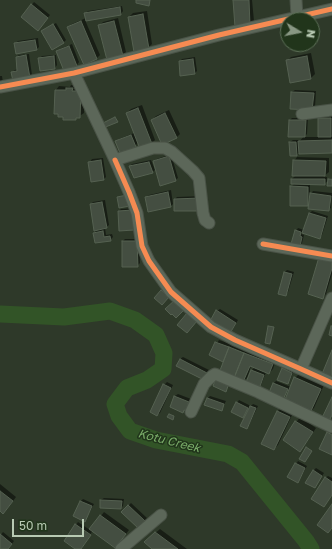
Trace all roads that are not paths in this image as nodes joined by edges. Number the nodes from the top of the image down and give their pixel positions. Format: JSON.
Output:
{"nodes":[{"id":1,"x":296,"y":0,"type":"edge"},
{"id":2,"x":332,"y":9,"type":"edge"},
{"id":3,"x":297,"y":12,"type":"edge"},
{"id":4,"x":317,"y":12,"type":"edge"},
{"id":5,"x":280,"y":20,"type":"edge"},
{"id":6,"x":74,"y":73,"type":"junction"},
{"id":7,"x":0,"y":87,"type":"edge"},
{"id":8,"x":332,"y":110,"type":"edge"},
{"id":9,"x":302,"y":114,"type":"dead end"},
{"id":10,"x":115,"y":160,"type":"junction"},
{"id":11,"x":209,"y":223,"type":"dead end"},
{"id":12,"x":262,"y":244,"type":"dead end"},
{"id":13,"x":332,"y":256,"type":"edge"},
{"id":14,"x":332,"y":298,"type":"edge"},
{"id":15,"x":302,"y":369,"type":"junction"},
{"id":16,"x":332,"y":383,"type":"edge"},
{"id":17,"x":191,"y":412,"type":"dead end"},
{"id":18,"x":332,"y":427,"type":"edge"},
{"id":19,"x":160,"y":515,"type":"dead end"},
{"id":20,"x":121,"y":549,"type":"edge"}],
"edges":[{"from":1,"to":3,"type":"street"},
{"from":2,"to":4,"type":"street"},
{"from":5,"to":6,"type":"street"},
{"from":6,"to":7,"type":"street"},
{"from":6,"to":10,"type":"street"},
{"from":8,"to":9,"type":"street"},
{"from":10,"to":11,"type":"street"},
{"from":10,"to":15,"type":"street"},
{"from":12,"to":13,"type":"street"},
{"from":14,"to":15,"type":"street"},
{"from":15,"to":16,"type":"street"},
{"from":17,"to":18,"type":"street"},
{"from":19,"to":20,"type":"street"}]}
